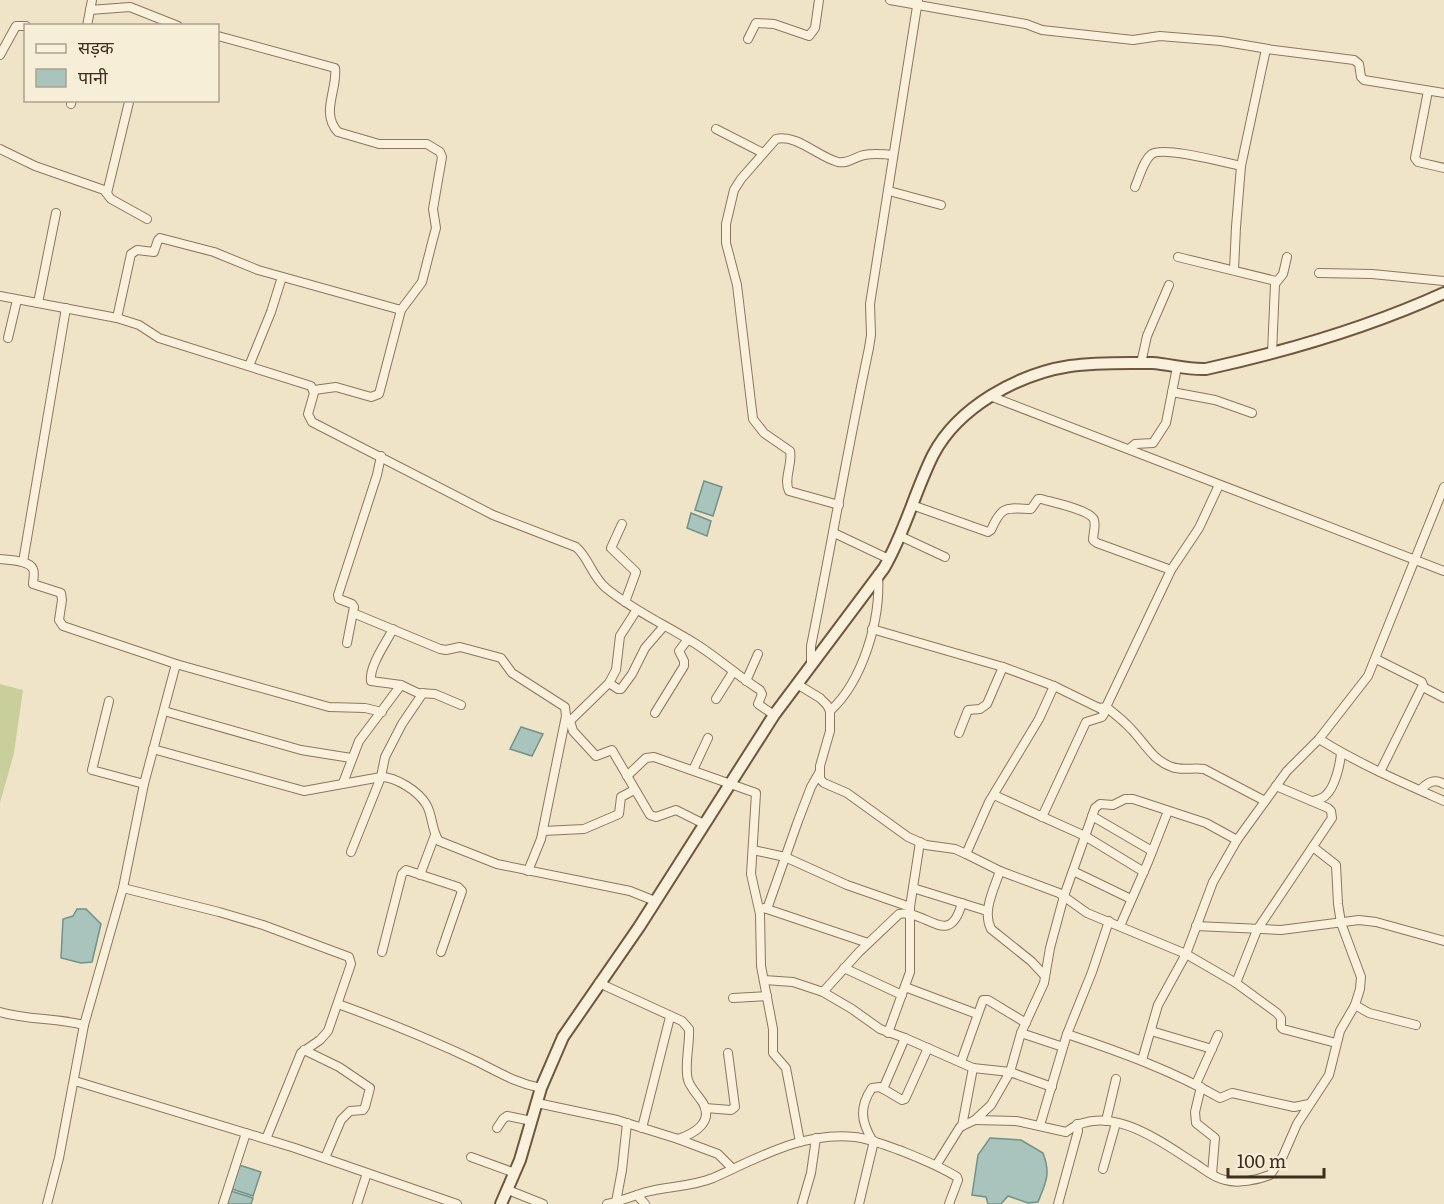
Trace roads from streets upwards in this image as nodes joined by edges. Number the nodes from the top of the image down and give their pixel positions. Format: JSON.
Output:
{"nodes":[{"id":1,"x":92,"y":0,"type":"edge"},
{"id":2,"x":819,"y":0,"type":"edge"},
{"id":3,"x":890,"y":0,"type":"edge"},
{"id":4,"x":918,"y":2,"type":"edge"},
{"id":5,"x":90,"y":10,"type":"junction"},
{"id":6,"x":87,"y":24,"type":"edge"},
{"id":7,"x":173,"y":24,"type":"edge"},
{"id":8,"x":24,"y":26,"type":"edge"},
{"id":9,"x":219,"y":36,"type":"edge"},
{"id":10,"x":748,"y":39,"type":"dead end"},
{"id":11,"x":1268,"y":49,"type":"junction"},
{"id":12,"x":0,"y":55,"type":"edge"},
{"id":13,"x":1428,"y":91,"type":"junction"},
{"id":14,"x":1444,"y":93,"type":"edge"},
{"id":15,"x":129,"y":102,"type":"dead end"},
{"id":16,"x":716,"y":129,"type":"dead end"},
{"id":17,"x":0,"y":149,"type":"edge"},
{"id":18,"x":763,"y":153,"type":"junction"},
{"id":19,"x":893,"y":155,"type":"junction"},
{"id":20,"x":1241,"y":166,"type":"junction"},
{"id":21,"x":1444,"y":168,"type":"edge"},
{"id":22,"x":1135,"y":187,"type":"dead end"},
{"id":23,"x":889,"y":191,"type":"junction"},
{"id":24,"x":107,"y":193,"type":"junction"},
{"id":25,"x":941,"y":205,"type":"dead end"},
{"id":26,"x":56,"y":213,"type":"dead end"},
{"id":27,"x":147,"y":219,"type":"dead end"},
{"id":28,"x":1178,"y":257,"type":"dead end"},
{"id":29,"x":1287,"y":257,"type":"dead end"},
{"id":30,"x":1234,"y":270,"type":"junction"},
{"id":31,"x":1319,"y":273,"type":"dead end"},
{"id":32,"x":282,"y":277,"type":"junction"},
{"id":33,"x":1276,"y":281,"type":"junction"},
{"id":34,"x":1444,"y":281,"type":"edge"},
{"id":35,"x":1168,"y":285,"type":"dead end"},
{"id":36,"x":1444,"y":293,"type":"edge"},
{"id":37,"x":0,"y":296,"type":"edge"},
{"id":38,"x":17,"y":300,"type":"junction"},
{"id":39,"x":38,"y":303,"type":"junction"},
{"id":40,"x":66,"y":308,"type":"junction"},
{"id":41,"x":401,"y":310,"type":"junction"},
{"id":42,"x":117,"y":318,"type":"junction"},
{"id":43,"x":8,"y":338,"type":"dead end"},
{"id":44,"x":1272,"y":353,"type":"junction"},
{"id":45,"x":1141,"y":363,"type":"junction"},
{"id":46,"x":249,"y":366,"type":"junction"},
{"id":47,"x":1177,"y":368,"type":"junction"},
{"id":48,"x":314,"y":390,"type":"junction"},
{"id":49,"x":1172,"y":392,"type":"junction"},
{"id":50,"x":990,"y":396,"type":"junction"},
{"id":51,"x":1252,"y":413,"type":"dead end"},
{"id":52,"x":1129,"y":449,"type":"junction"},
{"id":53,"x":381,"y":456,"type":"junction"},
{"id":54,"x":1219,"y":485,"type":"junction"},
{"id":55,"x":1444,"y":487,"type":"edge"},
{"id":56,"x":839,"y":505,"type":"junction"},
{"id":57,"x":912,"y":505,"type":"junction"},
{"id":58,"x":622,"y":524,"type":"dead end"},
{"id":59,"x":834,"y":533,"type":"junction"},
{"id":60,"x":900,"y":536,"type":"junction"},
{"id":61,"x":945,"y":557,"type":"dead end"},
{"id":62,"x":0,"y":559,"type":"edge"},
{"id":63,"x":889,"y":559,"type":"junction"},
{"id":64,"x":1414,"y":561,"type":"junction"},
{"id":65,"x":23,"y":562,"type":"junction"},
{"id":66,"x":1171,"y":570,"type":"junction"},
{"id":67,"x":1444,"y":571,"type":"edge"},
{"id":68,"x":878,"y":575,"type":"junction"},
{"id":69,"x":625,"y":602,"type":"junction"},
{"id":70,"x":636,"y":611,"type":"junction"},
{"id":71,"x":353,"y":613,"type":"junction"},
{"id":72,"x":664,"y":626,"type":"junction"},
{"id":73,"x":393,"y":629,"type":"junction"},
{"id":74,"x":872,"y":629,"type":"junction"},
{"id":75,"x":688,"y":639,"type":"junction"},
{"id":76,"x":347,"y":643,"type":"dead end"},
{"id":77,"x":758,"y":654,"type":"dead end"},
{"id":78,"x":1376,"y":659,"type":"junction"},
{"id":79,"x":176,"y":664,"type":"junction"},
{"id":80,"x":811,"y":665,"type":"junction"},
{"id":81,"x":1003,"y":667,"type":"junction"},
{"id":82,"x":733,"y":672,"type":"junction"},
{"id":83,"x":746,"y":681,"type":"junction"},
{"id":84,"x":609,"y":683,"type":"junction"},
{"id":85,"x":797,"y":684,"type":"junction"},
{"id":86,"x":401,"y":685,"type":"junction"},
{"id":87,"x":1054,"y":686,"type":"junction"},
{"id":88,"x":1423,"y":687,"type":"junction"},
{"id":89,"x":423,"y":693,"type":"junction"},
{"id":90,"x":1444,"y":698,"type":"edge"},
{"id":91,"x":716,"y":699,"type":"dead end"},
{"id":92,"x":109,"y":701,"type":"dead end"},
{"id":93,"x":461,"y":705,"type":"dead end"},
{"id":94,"x":1104,"y":708,"type":"junction"},
{"id":95,"x":164,"y":711,"type":"junction"},
{"id":96,"x":830,"y":711,"type":"junction"},
{"id":97,"x":382,"y":712,"type":"junction"},
{"id":98,"x":655,"y":712,"type":"dead end"},
{"id":99,"x":774,"y":715,"type":"junction"},
{"id":100,"x":568,"y":718,"type":"junction"},
{"id":101,"x":959,"y":733,"type":"dead end"},
{"id":102,"x":708,"y":738,"type":"dead end"},
{"id":103,"x":1319,"y":740,"type":"junction"},
{"id":104,"x":153,"y":749,"type":"junction"},
{"id":105,"x":1341,"y":753,"type":"junction"},
{"id":106,"x":351,"y":758,"type":"junction"},
{"id":107,"x":693,"y":770,"type":"junction"},
{"id":108,"x":1380,"y":772,"type":"junction"},
{"id":109,"x":819,"y":773,"type":"junction"},
{"id":110,"x":627,"y":776,"type":"junction"},
{"id":111,"x":381,"y":777,"type":"junction"},
{"id":112,"x":343,"y":783,"type":"junction"},
{"id":113,"x":729,"y":783,"type":"junction"},
{"id":114,"x":144,"y":784,"type":"junction"},
{"id":115,"x":1444,"y":784,"type":"edge"},
{"id":116,"x":1276,"y":786,"type":"junction"},
{"id":117,"x":634,"y":790,"type":"junction"},
{"id":118,"x":1420,"y":790,"type":"junction"},
{"id":119,"x":994,"y":795,"type":"junction"},
{"id":120,"x":1265,"y":801,"type":"junction"},
{"id":121,"x":1312,"y":801,"type":"junction"},
{"id":122,"x":1444,"y":801,"type":"edge"},
{"id":123,"x":1168,"y":811,"type":"junction"},
{"id":124,"x":1092,"y":816,"type":"junction"},
{"id":125,"x":1042,"y":817,"type":"junction"},
{"id":126,"x":704,"y":824,"type":"junction"},
{"id":127,"x":543,"y":831,"type":"junction"},
{"id":128,"x":435,"y":835,"type":"junction"},
{"id":129,"x":1085,"y":836,"type":"junction"},
{"id":130,"x":1237,"y":840,"type":"junction"},
{"id":131,"x":920,"y":842,"type":"junction"},
{"id":132,"x":1312,"y":847,"type":"junction"},
{"id":133,"x":753,"y":850,"type":"junction"},
{"id":134,"x":1152,"y":851,"type":"junction"},
{"id":135,"x":351,"y":852,"type":"dead end"},
{"id":136,"x":966,"y":854,"type":"junction"},
{"id":137,"x":785,"y":857,"type":"junction"},
{"id":138,"x":528,"y":871,"type":"junction"},
{"id":139,"x":1000,"y":871,"type":"junction"},
{"id":140,"x":1072,"y":871,"type":"junction"},
{"id":141,"x":1144,"y":872,"type":"junction"},
{"id":142,"x":420,"y":875,"type":"junction"},
{"id":143,"x":123,"y":888,"type":"junction"},
{"id":144,"x":913,"y":888,"type":"junction"},
{"id":145,"x":1064,"y":896,"type":"junction"},
{"id":146,"x":1131,"y":899,"type":"junction"},
{"id":147,"x":655,"y":901,"type":"junction"},
{"id":148,"x":962,"y":903,"type":"junction"},
{"id":149,"x":758,"y":907,"type":"junction"},
{"id":150,"x":767,"y":909,"type":"junction"},
{"id":151,"x":910,"y":910,"type":"junction"},
{"id":152,"x":987,"y":911,"type":"junction"},
{"id":153,"x":1109,"y":921,"type":"junction"},
{"id":154,"x":1341,"y":923,"type":"junction"},
{"id":155,"x":1120,"y":926,"type":"junction"},
{"id":156,"x":1196,"y":926,"type":"junction"},
{"id":157,"x":1257,"y":930,"type":"junction"},
{"id":158,"x":1444,"y":940,"type":"edge"},
{"id":159,"x":868,"y":943,"type":"junction"},
{"id":160,"x":382,"y":952,"type":"dead end"},
{"id":161,"x":441,"y":952,"type":"dead end"},
{"id":162,"x":1186,"y":954,"type":"junction"},
{"id":163,"x":844,"y":969,"type":"junction"},
{"id":164,"x":1045,"y":976,"type":"junction"},
{"id":165,"x":764,"y":980,"type":"junction"},
{"id":166,"x":599,"y":983,"type":"junction"},
{"id":167,"x":1236,"y":983,"type":"junction"},
{"id":168,"x":904,"y":991,"type":"junction"},
{"id":169,"x":823,"y":992,"type":"junction"},
{"id":170,"x":767,"y":996,"type":"junction"},
{"id":171,"x":733,"y":998,"type":"dead end"},
{"id":172,"x":338,"y":1004,"type":"junction"},
{"id":173,"x":1355,"y":1005,"type":"junction"},
{"id":174,"x":0,"y":1012,"type":"edge"},
{"id":175,"x":977,"y":1014,"type":"junction"},
{"id":176,"x":670,"y":1017,"type":"junction"},
{"id":177,"x":1026,"y":1023,"type":"junction"},
{"id":178,"x":84,"y":1025,"type":"junction"},
{"id":179,"x":1416,"y":1025,"type":"dead end"},
{"id":180,"x":1151,"y":1031,"type":"junction"},
{"id":181,"x":888,"y":1033,"type":"junction"},
{"id":182,"x":1021,"y":1034,"type":"junction"},
{"id":183,"x":1067,"y":1034,"type":"junction"},
{"id":184,"x":1218,"y":1035,"type":"dead end"},
{"id":185,"x":905,"y":1038,"type":"junction"},
{"id":186,"x":1336,"y":1043,"type":"junction"},
{"id":187,"x":1063,"y":1047,"type":"junction"},
{"id":188,"x":928,"y":1048,"type":"junction"},
{"id":189,"x":1212,"y":1049,"type":"junction"},
{"id":190,"x":304,"y":1050,"type":"junction"},
{"id":191,"x":728,"y":1053,"type":"dead end"},
{"id":192,"x":1142,"y":1060,"type":"junction"},
{"id":193,"x":961,"y":1062,"type":"junction"},
{"id":194,"x":973,"y":1068,"type":"junction"},
{"id":195,"x":1010,"y":1072,"type":"junction"},
{"id":196,"x":1116,"y":1079,"type":"dead end"},
{"id":197,"x":75,"y":1081,"type":"junction"},
{"id":198,"x":1198,"y":1085,"type":"junction"},
{"id":199,"x":1052,"y":1087,"type":"junction"},
{"id":200,"x":541,"y":1088,"type":"junction"},
{"id":201,"x":883,"y":1089,"type":"junction"},
{"id":202,"x":537,"y":1103,"type":"junction"},
{"id":203,"x":1309,"y":1104,"type":"junction"},
{"id":204,"x":705,"y":1108,"type":"junction"},
{"id":205,"x":975,"y":1120,"type":"junction"},
{"id":206,"x":1106,"y":1120,"type":"junction"},
{"id":207,"x":532,"y":1121,"type":"junction"},
{"id":208,"x":627,"y":1123,"type":"junction"},
{"id":209,"x":1116,"y":1123,"type":"junction"},
{"id":210,"x":1077,"y":1124,"type":"junction"},
{"id":211,"x":1040,"y":1125,"type":"junction"},
{"id":212,"x":963,"y":1126,"type":"junction"},
{"id":213,"x":498,"y":1128,"type":"dead end"},
{"id":214,"x":642,"y":1128,"type":"junction"},
{"id":215,"x":246,"y":1133,"type":"junction"},
{"id":216,"x":816,"y":1138,"type":"junction"},
{"id":217,"x":266,"y":1139,"type":"junction"},
{"id":218,"x":678,"y":1139,"type":"junction"},
{"id":219,"x":873,"y":1141,"type":"junction"},
{"id":220,"x":800,"y":1142,"type":"junction"},
{"id":221,"x":471,"y":1157,"type":"dead end"},
{"id":222,"x":325,"y":1158,"type":"junction"},
{"id":223,"x":937,"y":1164,"type":"junction"},
{"id":224,"x":732,"y":1168,"type":"junction"},
{"id":225,"x":1103,"y":1170,"type":"dead end"},
{"id":226,"x":367,"y":1173,"type":"junction"},
{"id":227,"x":515,"y":1173,"type":"junction"},
{"id":228,"x":1212,"y":1174,"type":"junction"},
{"id":229,"x":508,"y":1191,"type":"junction"},
{"id":230,"x":637,"y":1195,"type":"junction"},
{"id":231,"x":616,"y":1202,"type":"junction"},
{"id":232,"x":47,"y":1204,"type":"edge"},
{"id":233,"x":223,"y":1204,"type":"edge"},
{"id":234,"x":357,"y":1204,"type":"edge"},
{"id":235,"x":457,"y":1204,"type":"edge"},
{"id":236,"x":501,"y":1204,"type":"edge"},
{"id":237,"x":543,"y":1204,"type":"edge"},
{"id":238,"x":607,"y":1204,"type":"edge"},
{"id":239,"x":645,"y":1204,"type":"edge"},
{"id":240,"x":802,"y":1204,"type":"edge"},
{"id":241,"x":859,"y":1204,"type":"edge"},
{"id":242,"x":949,"y":1204,"type":"edge"},
{"id":243,"x":1058,"y":1204,"type":"edge"}],
"edges":[{"from":1,"to":5,"type":"street"},
{"from":2,"to":10,"type":"street"},
{"from":3,"to":4,"type":"street"},
{"from":4,"to":11,"type":"street"},
{"from":4,"to":19,"type":"street"},
{"from":5,"to":6,"type":"street"},
{"from":5,"to":7,"type":"street"},
{"from":8,"to":12,"type":"street"},
{"from":9,"to":41,"type":"street"},
{"from":11,"to":13,"type":"street"},
{"from":11,"to":20,"type":"street"},
{"from":13,"to":14,"type":"street"},
{"from":13,"to":21,"type":"street"},
{"from":15,"to":24,"type":"street"},
{"from":16,"to":18,"type":"street"},
{"from":17,"to":24,"type":"street"},
{"from":18,"to":19,"type":"street"},
{"from":18,"to":56,"type":"street"},
{"from":19,"to":23,"type":"street"},
{"from":20,"to":22,"type":"street"},
{"from":20,"to":30,"type":"street"},
{"from":23,"to":25,"type":"street"},
{"from":23,"to":56,"type":"street"},
{"from":24,"to":27,"type":"street"},
{"from":26,"to":39,"type":"street"},
{"from":28,"to":30,"type":"street"},
{"from":29,"to":33,"type":"street"},
{"from":30,"to":33,"type":"street"},
{"from":31,"to":34,"type":"street"},
{"from":32,"to":41,"type":"street"},
{"from":32,"to":42,"type":"street"},
{"from":32,"to":46,"type":"street"},
{"from":33,"to":44,"type":"street"},
{"from":35,"to":45,"type":"street"},
{"from":36,"to":44,"type":"street"},
{"from":37,"to":38,"type":"street"},
{"from":38,"to":39,"type":"street"},
{"from":38,"to":43,"type":"street"},
{"from":39,"to":40,"type":"street"},
{"from":40,"to":42,"type":"street"},
{"from":40,"to":65,"type":"street"},
{"from":41,"to":48,"type":"street"},
{"from":42,"to":46,"type":"street"},
{"from":44,"to":47,"type":"street"},
{"from":45,"to":47,"type":"street"},
{"from":45,"to":50,"type":"street"},
{"from":46,"to":48,"type":"street"},
{"from":47,"to":49,"type":"street"},
{"from":48,"to":53,"type":"street"},
{"from":49,"to":51,"type":"street"},
{"from":49,"to":52,"type":"street"},
{"from":50,"to":52,"type":"street"},
{"from":50,"to":57,"type":"street"},
{"from":52,"to":54,"type":"street"},
{"from":53,"to":69,"type":"street"},
{"from":53,"to":71,"type":"street"},
{"from":54,"to":64,"type":"street"},
{"from":54,"to":66,"type":"street"},
{"from":55,"to":64,"type":"street"},
{"from":56,"to":59,"type":"street"},
{"from":57,"to":60,"type":"street"},
{"from":57,"to":66,"type":"street"},
{"from":58,"to":69,"type":"street"},
{"from":59,"to":63,"type":"street"},
{"from":59,"to":80,"type":"street"},
{"from":60,"to":61,"type":"street"},
{"from":60,"to":63,"type":"street"},
{"from":62,"to":65,"type":"street"},
{"from":63,"to":68,"type":"street"},
{"from":64,"to":67,"type":"street"},
{"from":64,"to":78,"type":"street"},
{"from":65,"to":79,"type":"street"},
{"from":66,"to":94,"type":"street"},
{"from":68,"to":74,"type":"street"},
{"from":68,"to":80,"type":"street"},
{"from":69,"to":70,"type":"street"},
{"from":70,"to":72,"type":"street"},
{"from":70,"to":84,"type":"street"},
{"from":71,"to":73,"type":"street"},
{"from":71,"to":76,"type":"street"},
{"from":72,"to":75,"type":"street"},
{"from":72,"to":84,"type":"street"},
{"from":73,"to":86,"type":"street"},
{"from":73,"to":100,"type":"street"},
{"from":74,"to":81,"type":"street"},
{"from":74,"to":96,"type":"street"},
{"from":75,"to":82,"type":"street"},
{"from":75,"to":98,"type":"street"},
{"from":77,"to":83,"type":"street"},
{"from":78,"to":88,"type":"street"},
{"from":78,"to":103,"type":"street"},
{"from":79,"to":95,"type":"street"},
{"from":79,"to":97,"type":"street"},
{"from":80,"to":85,"type":"street"},
{"from":81,"to":87,"type":"street"},
{"from":81,"to":101,"type":"street"},
{"from":82,"to":83,"type":"street"},
{"from":82,"to":91,"type":"street"},
{"from":83,"to":99,"type":"street"},
{"from":84,"to":100,"type":"street"},
{"from":85,"to":96,"type":"street"},
{"from":85,"to":99,"type":"street"},
{"from":86,"to":89,"type":"street"},
{"from":86,"to":97,"type":"street"},
{"from":87,"to":94,"type":"street"},
{"from":87,"to":119,"type":"street"},
{"from":88,"to":90,"type":"street"},
{"from":88,"to":108,"type":"street"},
{"from":89,"to":93,"type":"street"},
{"from":89,"to":111,"type":"street"},
{"from":92,"to":114,"type":"street"},
{"from":94,"to":120,"type":"street"},
{"from":94,"to":125,"type":"street"},
{"from":95,"to":104,"type":"street"},
{"from":95,"to":106,"type":"street"},
{"from":96,"to":109,"type":"street"},
{"from":97,"to":106,"type":"street"},
{"from":99,"to":113,"type":"street"},
{"from":100,"to":110,"type":"street"},
{"from":100,"to":127,"type":"street"},
{"from":102,"to":107,"type":"street"},
{"from":103,"to":105,"type":"street"},
{"from":103,"to":116,"type":"street"},
{"from":104,"to":112,"type":"street"},
{"from":104,"to":114,"type":"street"},
{"from":105,"to":108,"type":"street"},
{"from":105,"to":121,"type":"street"},
{"from":106,"to":112,"type":"street"},
{"from":107,"to":110,"type":"street"},
{"from":107,"to":113,"type":"street"},
{"from":108,"to":118,"type":"street"},
{"from":109,"to":131,"type":"street"},
{"from":109,"to":137,"type":"street"},
{"from":110,"to":117,"type":"street"},
{"from":111,"to":112,"type":"street"},
{"from":111,"to":128,"type":"street"},
{"from":111,"to":135,"type":"street"},
{"from":113,"to":126,"type":"street"},
{"from":113,"to":133,"type":"street"},
{"from":114,"to":143,"type":"street"},
{"from":115,"to":118,"type":"street"},
{"from":116,"to":120,"type":"street"},
{"from":116,"to":121,"type":"street"},
{"from":117,"to":126,"type":"street"},
{"from":117,"to":127,"type":"street"},
{"from":118,"to":122,"type":"street"},
{"from":119,"to":125,"type":"street"},
{"from":119,"to":136,"type":"street"},
{"from":120,"to":130,"type":"street"},
{"from":121,"to":132,"type":"street"},
{"from":123,"to":124,"type":"street"},
{"from":123,"to":130,"type":"street"},
{"from":123,"to":134,"type":"street"},
{"from":124,"to":129,"type":"street"},
{"from":124,"to":134,"type":"street"},
{"from":125,"to":129,"type":"street"},
{"from":126,"to":147,"type":"street"},
{"from":127,"to":138,"type":"street"},
{"from":128,"to":138,"type":"street"},
{"from":128,"to":142,"type":"street"},
{"from":129,"to":140,"type":"street"},
{"from":129,"to":141,"type":"street"},
{"from":130,"to":156,"type":"street"},
{"from":131,"to":136,"type":"street"},
{"from":131,"to":144,"type":"street"},
{"from":132,"to":154,"type":"street"},
{"from":132,"to":157,"type":"street"},
{"from":133,"to":137,"type":"street"},
{"from":133,"to":149,"type":"street"},
{"from":134,"to":141,"type":"street"},
{"from":136,"to":139,"type":"street"},
{"from":137,"to":150,"type":"street"},
{"from":137,"to":151,"type":"street"},
{"from":138,"to":147,"type":"street"},
{"from":139,"to":145,"type":"street"},
{"from":139,"to":152,"type":"street"},
{"from":140,"to":145,"type":"street"},
{"from":140,"to":146,"type":"street"},
{"from":141,"to":146,"type":"street"},
{"from":142,"to":160,"type":"street"},
{"from":142,"to":161,"type":"street"},
{"from":143,"to":172,"type":"street"},
{"from":143,"to":178,"type":"street"},
{"from":144,"to":148,"type":"street"},
{"from":144,"to":151,"type":"street"},
{"from":145,"to":153,"type":"street"},
{"from":145,"to":164,"type":"street"},
{"from":146,"to":155,"type":"street"},
{"from":147,"to":166,"type":"street"},
{"from":148,"to":151,"type":"street"},
{"from":148,"to":152,"type":"street"},
{"from":149,"to":150,"type":"street"},
{"from":149,"to":165,"type":"street"},
{"from":150,"to":159,"type":"street"},
{"from":151,"to":159,"type":"street"},
{"from":151,"to":168,"type":"street"},
{"from":152,"to":164,"type":"street"},
{"from":153,"to":155,"type":"street"},
{"from":153,"to":183,"type":"street"},
{"from":154,"to":157,"type":"street"},
{"from":154,"to":158,"type":"street"},
{"from":154,"to":173,"type":"street"},
{"from":155,"to":162,"type":"street"},
{"from":156,"to":157,"type":"street"},
{"from":156,"to":162,"type":"street"},
{"from":157,"to":167,"type":"street"},
{"from":159,"to":163,"type":"street"},
{"from":162,"to":167,"type":"street"},
{"from":162,"to":180,"type":"street"},
{"from":163,"to":168,"type":"street"},
{"from":163,"to":169,"type":"street"},
{"from":164,"to":177,"type":"street"},
{"from":165,"to":169,"type":"street"},
{"from":165,"to":170,"type":"street"},
{"from":166,"to":176,"type":"street"},
{"from":166,"to":200,"type":"street"},
{"from":167,"to":186,"type":"street"},
{"from":168,"to":175,"type":"street"},
{"from":168,"to":181,"type":"street"},
{"from":169,"to":181,"type":"street"},
{"from":170,"to":171,"type":"street"},
{"from":170,"to":220,"type":"street"},
{"from":172,"to":190,"type":"street"},
{"from":172,"to":200,"type":"street"},
{"from":173,"to":179,"type":"street"},
{"from":173,"to":186,"type":"street"},
{"from":174,"to":178,"type":"street"},
{"from":175,"to":177,"type":"street"},
{"from":175,"to":193,"type":"street"},
{"from":176,"to":204,"type":"street"},
{"from":176,"to":214,"type":"street"},
{"from":177,"to":182,"type":"street"},
{"from":178,"to":197,"type":"street"},
{"from":180,"to":189,"type":"street"},
{"from":180,"to":192,"type":"street"},
{"from":181,"to":185,"type":"street"},
{"from":182,"to":187,"type":"street"},
{"from":182,"to":195,"type":"street"},
{"from":183,"to":187,"type":"street"},
{"from":183,"to":192,"type":"street"},
{"from":184,"to":189,"type":"street"},
{"from":185,"to":188,"type":"street"},
{"from":185,"to":201,"type":"street"},
{"from":186,"to":203,"type":"street"},
{"from":187,"to":199,"type":"street"},
{"from":188,"to":193,"type":"street"},
{"from":188,"to":201,"type":"street"},
{"from":189,"to":198,"type":"street"},
{"from":190,"to":217,"type":"street"},
{"from":190,"to":222,"type":"street"},
{"from":191,"to":204,"type":"street"},
{"from":192,"to":198,"type":"street"},
{"from":193,"to":194,"type":"street"},
{"from":194,"to":195,"type":"street"},
{"from":194,"to":212,"type":"street"},
{"from":195,"to":199,"type":"street"},
{"from":195,"to":205,"type":"street"},
{"from":196,"to":206,"type":"street"},
{"from":197,"to":215,"type":"street"},
{"from":197,"to":232,"type":"street"},
{"from":198,"to":203,"type":"street"},
{"from":198,"to":228,"type":"street"},
{"from":199,"to":211,"type":"street"},
{"from":200,"to":202,"type":"street"},
{"from":201,"to":219,"type":"street"},
{"from":202,"to":207,"type":"street"},
{"from":202,"to":208,"type":"street"},
{"from":203,"to":228,"type":"street"},
{"from":204,"to":218,"type":"street"},
{"from":205,"to":211,"type":"street"},
{"from":205,"to":212,"type":"street"},
{"from":206,"to":209,"type":"street"},
{"from":206,"to":210,"type":"street"},
{"from":207,"to":213,"type":"street"},
{"from":207,"to":227,"type":"street"},
{"from":208,"to":214,"type":"street"},
{"from":208,"to":231,"type":"street"},
{"from":209,"to":225,"type":"street"},
{"from":209,"to":228,"type":"street"},
{"from":210,"to":211,"type":"street"},
{"from":210,"to":243,"type":"street"},
{"from":212,"to":223,"type":"street"},
{"from":214,"to":218,"type":"street"},
{"from":215,"to":217,"type":"street"},
{"from":215,"to":233,"type":"street"},
{"from":216,"to":219,"type":"street"},
{"from":216,"to":220,"type":"street"},
{"from":216,"to":240,"type":"street"},
{"from":217,"to":222,"type":"street"},
{"from":218,"to":224,"type":"street"},
{"from":219,"to":223,"type":"street"},
{"from":219,"to":241,"type":"street"},
{"from":220,"to":224,"type":"street"},
{"from":221,"to":227,"type":"street"},
{"from":222,"to":226,"type":"street"},
{"from":223,"to":242,"type":"street"},
{"from":224,"to":230,"type":"street"},
{"from":226,"to":234,"type":"street"},
{"from":226,"to":235,"type":"street"},
{"from":227,"to":229,"type":"street"},
{"from":229,"to":236,"type":"street"},
{"from":229,"to":237,"type":"street"},
{"from":230,"to":231,"type":"street"},
{"from":230,"to":239,"type":"street"},
{"from":231,"to":238,"type":"street"}]}
